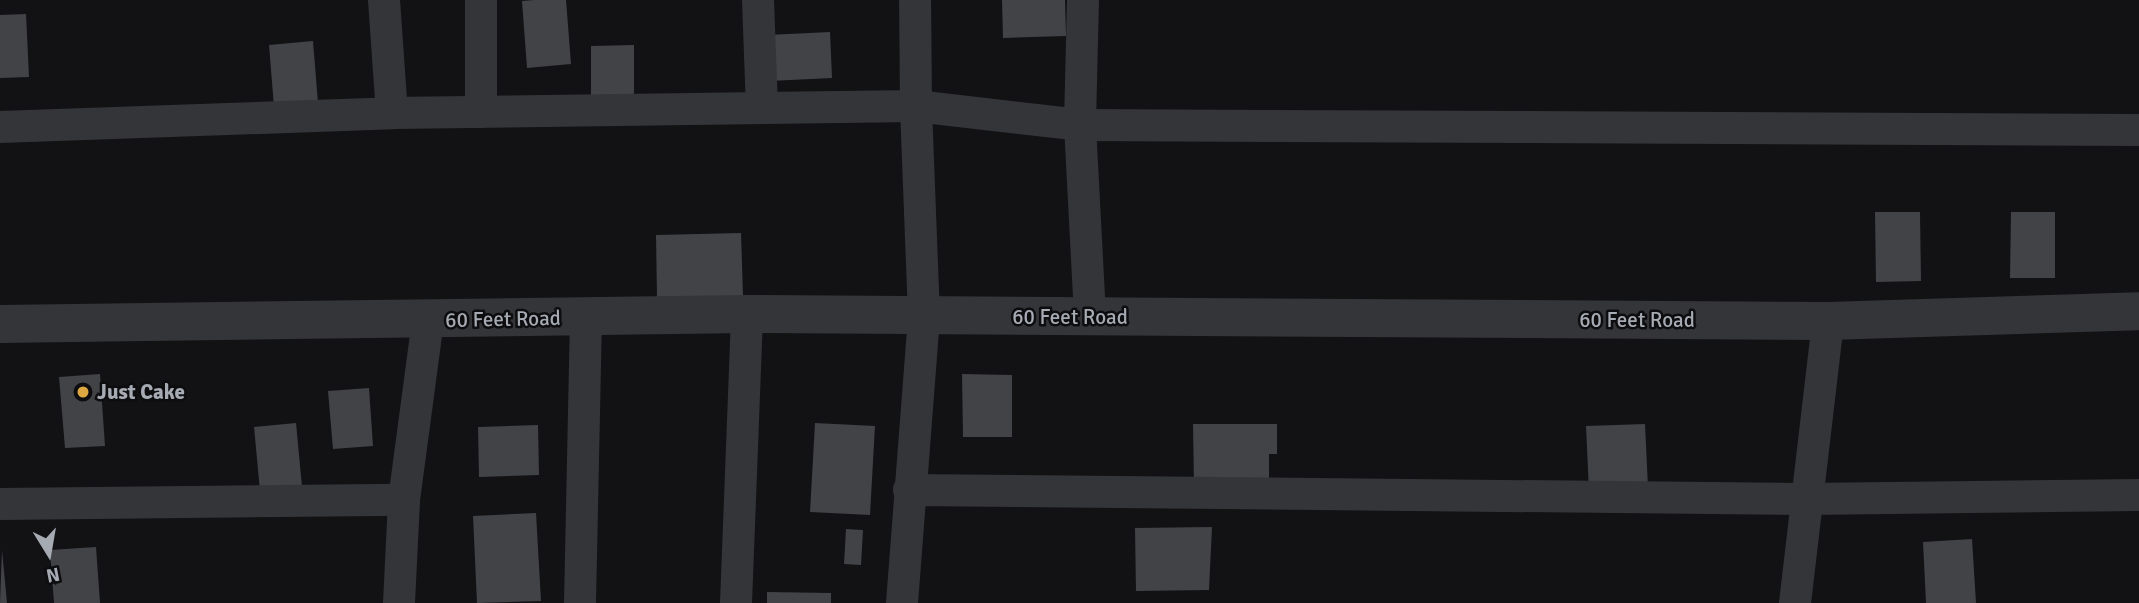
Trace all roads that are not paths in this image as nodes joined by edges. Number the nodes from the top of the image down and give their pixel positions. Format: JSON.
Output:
{"nodes":[{"id":1,"x":384,"y":0,"type":"edge"},
{"id":2,"x":481,"y":0,"type":"edge"},
{"id":3,"x":758,"y":0,"type":"edge"},
{"id":4,"x":915,"y":0,"type":"edge"},
{"id":5,"x":1083,"y":0,"type":"edge"},
{"id":6,"x":916,"y":106,"type":"junction"},
{"id":7,"x":762,"y":108,"type":"junction"},
{"id":8,"x":481,"y":112,"type":"junction"},
{"id":9,"x":392,"y":113,"type":"junction"},
{"id":10,"x":1080,"y":125,"type":"junction"},
{"id":11,"x":0,"y":127,"type":"edge"},
{"id":12,"x":2139,"y":130,"type":"edge"},
{"id":13,"x":2139,"y":311,"type":"edge"},
{"id":14,"x":747,"y":314,"type":"junction"},
{"id":15,"x":924,"y":316,"type":"junction"},
{"id":16,"x":586,"y":317,"type":"junction"},
{"id":17,"x":1090,"y":317,"type":"junction"},
{"id":18,"x":428,"y":320,"type":"junction"},
{"id":19,"x":1828,"y":321,"type":"junction"},
{"id":20,"x":0,"y":324,"type":"edge"},
{"id":21,"x":909,"y":489,"type":"junction"},
{"id":22,"x":2139,"y":495,"type":"edge"},
{"id":23,"x":1807,"y":499,"type":"junction"},
{"id":24,"x":404,"y":500,"type":"junction"},
{"id":25,"x":0,"y":504,"type":"edge"},
{"id":26,"x":399,"y":603,"type":"edge"},
{"id":27,"x":580,"y":603,"type":"edge"},
{"id":28,"x":736,"y":603,"type":"edge"},
{"id":29,"x":902,"y":603,"type":"edge"},
{"id":30,"x":1795,"y":603,"type":"edge"}],
"edges":[{"from":1,"to":9,"type":"street"},
{"from":2,"to":8,"type":"street"},
{"from":3,"to":7,"type":"street"},
{"from":4,"to":6,"type":"street"},
{"from":5,"to":10,"type":"street"},
{"from":6,"to":7,"type":"street"},
{"from":6,"to":10,"type":"street"},
{"from":6,"to":15,"type":"street"},
{"from":7,"to":8,"type":"street"},
{"from":8,"to":9,"type":"street"},
{"from":9,"to":11,"type":"street"},
{"from":10,"to":12,"type":"street"},
{"from":10,"to":17,"type":"street"},
{"from":13,"to":19,"type":"street","name":"60 Feet Road"},
{"from":14,"to":15,"type":"street","name":"60 Feet Road"},
{"from":14,"to":16,"type":"street","name":"60 Feet Road"},
{"from":14,"to":28,"type":"street"},
{"from":15,"to":17,"type":"street","name":"60 Feet Road"},
{"from":15,"to":21,"type":"street"},
{"from":16,"to":18,"type":"street","name":"60 Feet Road"},
{"from":16,"to":27,"type":"street"},
{"from":17,"to":19,"type":"street","name":"60 Feet Road"},
{"from":18,"to":20,"type":"street","name":"60 Feet Road"},
{"from":18,"to":24,"type":"street"},
{"from":19,"to":23,"type":"street"},
{"from":21,"to":23,"type":"street"},
{"from":21,"to":29,"type":"street"},
{"from":22,"to":23,"type":"street"},
{"from":23,"to":30,"type":"street"},
{"from":24,"to":25,"type":"street"},
{"from":24,"to":26,"type":"street"}]}
